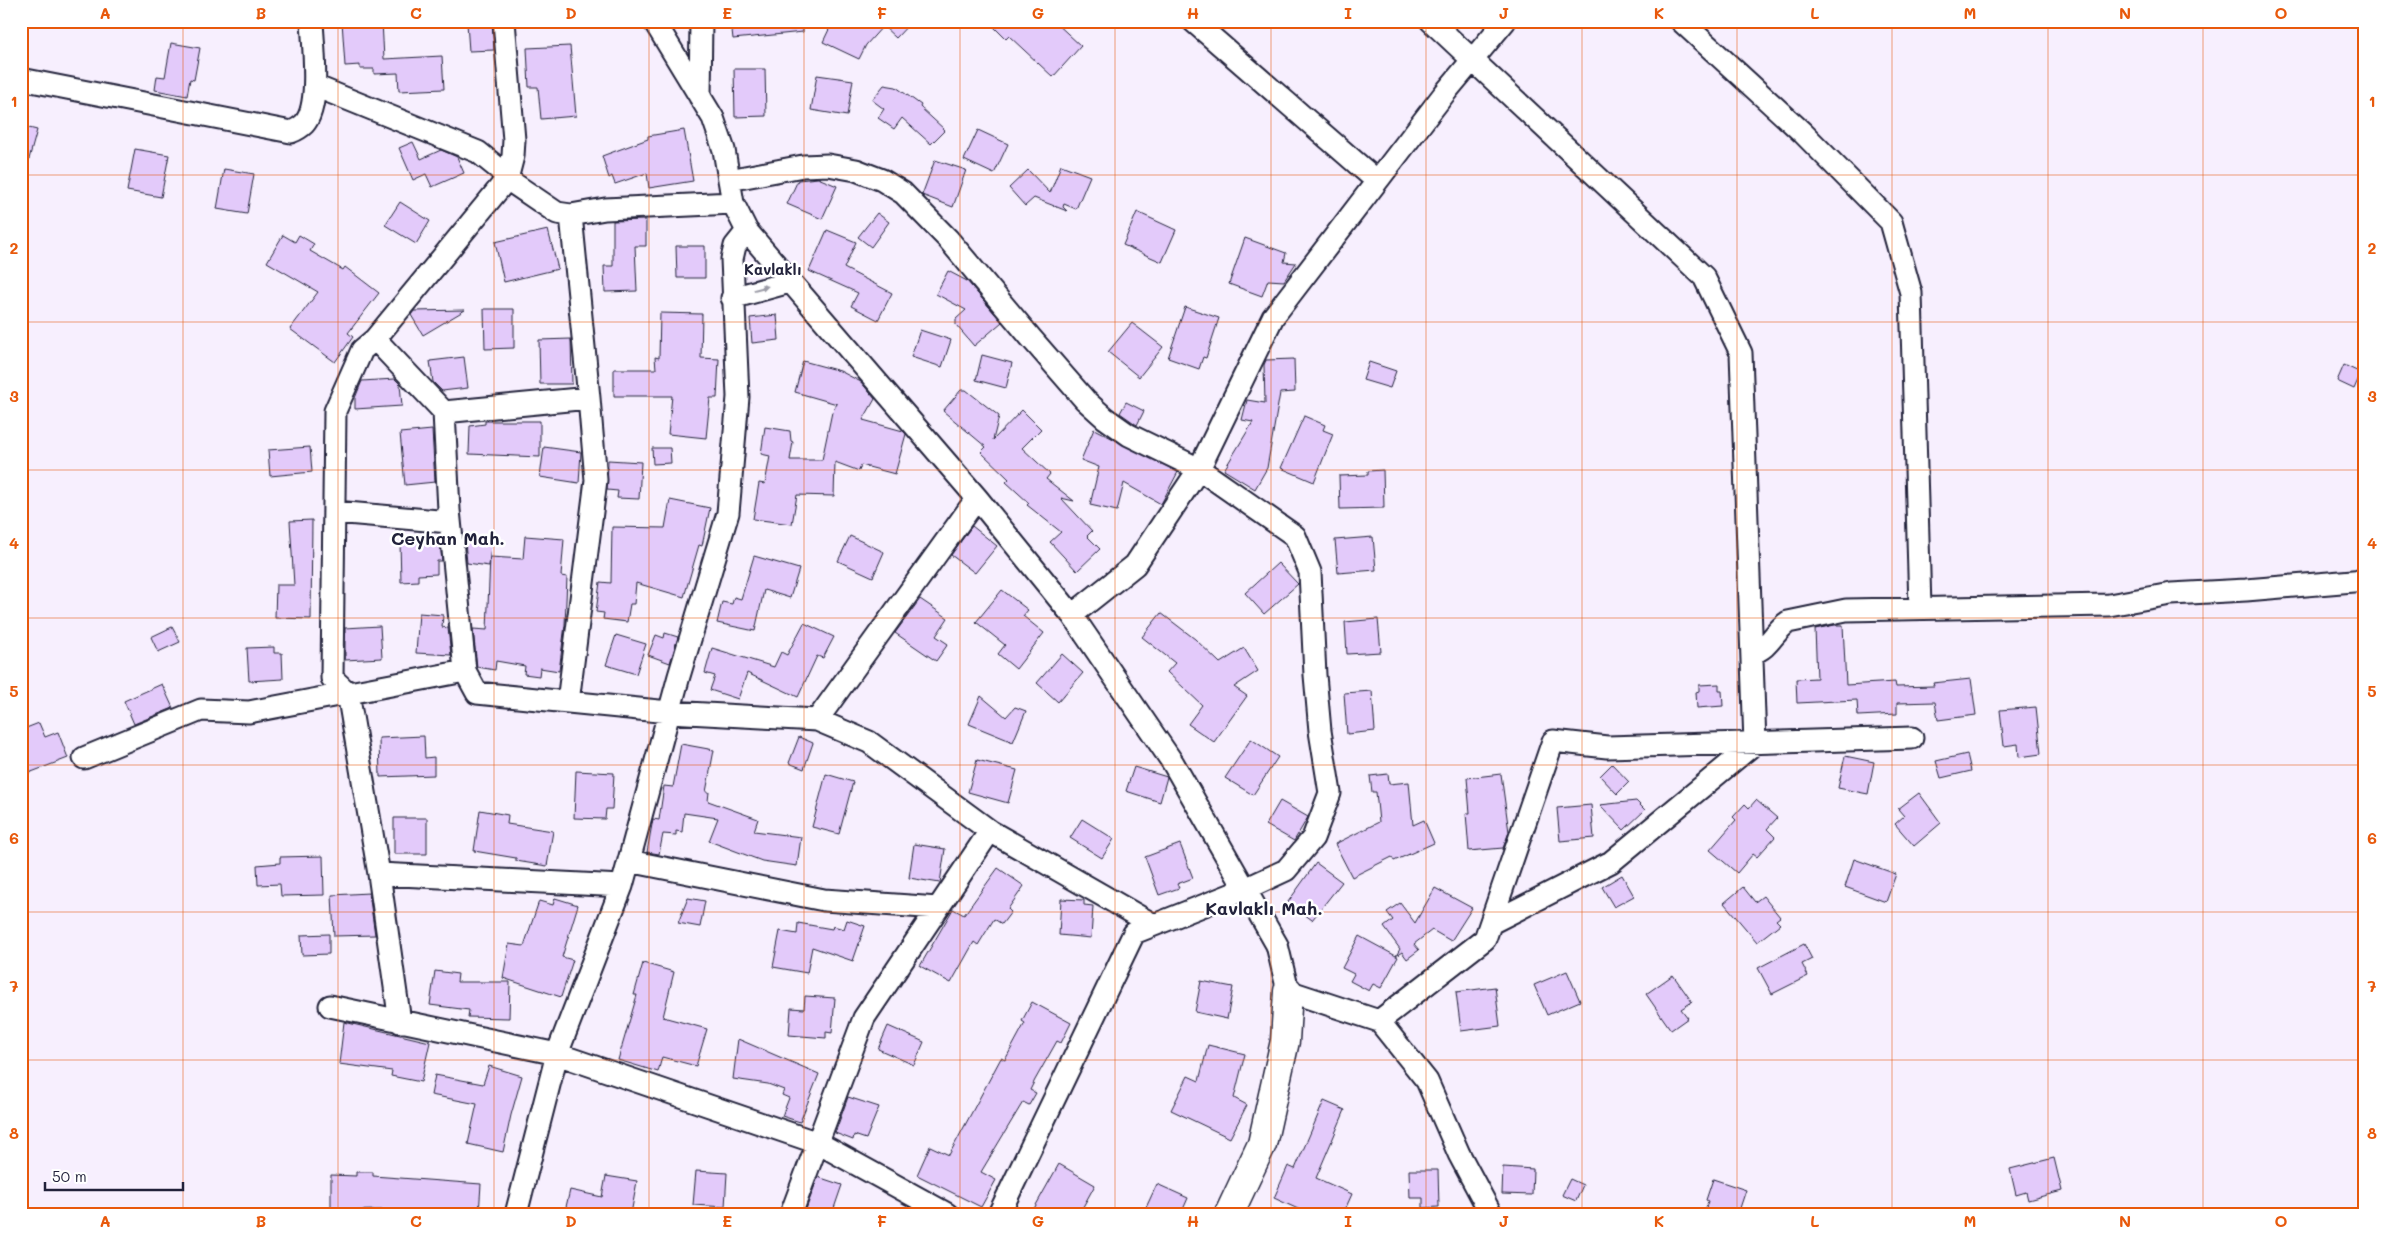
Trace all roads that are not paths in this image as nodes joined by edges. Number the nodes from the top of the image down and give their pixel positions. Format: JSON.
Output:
{"nodes":[{"id":1,"x":312,"y":21,"type":"edge"},
{"id":2,"x":504,"y":21,"type":"edge"},
{"id":3,"x":654,"y":21,"type":"edge"},
{"id":4,"x":701,"y":21,"type":"edge"},
{"id":5,"x":1193,"y":21,"type":"edge"},
{"id":6,"x":1431,"y":21,"type":"edge"},
{"id":7,"x":1505,"y":21,"type":"edge"},
{"id":8,"x":1681,"y":21,"type":"edge"},
{"id":9,"x":1473,"y":60,"type":"junction"},
{"id":10,"x":21,"y":79,"type":"edge"},
{"id":11,"x":315,"y":86,"type":"junction"},
{"id":12,"x":700,"y":97,"type":"junction"},
{"id":13,"x":507,"y":179,"type":"junction"},
{"id":14,"x":729,"y":180,"type":"junction"},
{"id":15,"x":1377,"y":181,"type":"junction"},
{"id":16,"x":733,"y":203,"type":"junction"},
{"id":17,"x":571,"y":216,"type":"junction"},
{"id":18,"x":747,"y":231,"type":"junction"},
{"id":19,"x":790,"y":282,"type":"junction"},
{"id":20,"x":732,"y":298,"type":"junction"},
{"id":21,"x":375,"y":339,"type":"junction"},
{"id":22,"x":589,"y":398,"type":"junction"},
{"id":23,"x":444,"y":412,"type":"junction"},
{"id":24,"x":1199,"y":469,"type":"junction"},
{"id":25,"x":977,"y":498,"type":"junction"},
{"id":26,"x":334,"y":512,"type":"junction"},
{"id":27,"x":450,"y":522,"type":"junction"},
{"id":28,"x":2365,"y":580,"type":"edge"},
{"id":29,"x":1920,"y":608,"type":"junction"},
{"id":30,"x":1072,"y":615,"type":"junction"},
{"id":31,"x":1752,"y":653,"type":"junction"},
{"id":32,"x":464,"y":671,"type":"junction"},
{"id":33,"x":348,"y":693,"type":"junction"},
{"id":34,"x":568,"y":702,"type":"junction"},
{"id":35,"x":669,"y":712,"type":"junction"},
{"id":36,"x":817,"y":720,"type":"junction"},
{"id":37,"x":1912,"y":738,"type":"dead end"},
{"id":38,"x":1755,"y":742,"type":"junction"},
{"id":39,"x":84,"y":758,"type":"dead end"},
{"id":40,"x":990,"y":831,"type":"junction"},
{"id":41,"x":629,"y":861,"type":"junction"},
{"id":42,"x":379,"y":874,"type":"junction"},
{"id":43,"x":622,"y":886,"type":"junction"},
{"id":44,"x":1245,"y":889,"type":"junction"},
{"id":45,"x":938,"y":908,"type":"junction"},
{"id":46,"x":1491,"y":923,"type":"junction"},
{"id":47,"x":1154,"y":925,"type":"junction"},
{"id":48,"x":1288,"y":991,"type":"junction"},
{"id":49,"x":330,"y":1006,"type":"dead end"},
{"id":50,"x":1379,"y":1021,"type":"junction"},
{"id":51,"x":400,"y":1022,"type":"junction"},
{"id":52,"x":557,"y":1054,"type":"junction"},
{"id":53,"x":818,"y":1143,"type":"junction"},
{"id":54,"x":516,"y":1214,"type":"edge"},
{"id":55,"x":791,"y":1214,"type":"edge"},
{"id":56,"x":946,"y":1214,"type":"edge"},
{"id":57,"x":999,"y":1214,"type":"edge"},
{"id":58,"x":1229,"y":1214,"type":"edge"},
{"id":59,"x":1491,"y":1214,"type":"edge"}],
"edges":[{"from":1,"to":11,"type":"street"},
{"from":2,"to":13,"type":"street"},
{"from":3,"to":12,"type":"street"},
{"from":4,"to":12,"type":"street"},
{"from":5,"to":15,"type":"street"},
{"from":6,"to":9,"type":"street"},
{"from":7,"to":9,"type":"street"},
{"from":8,"to":29,"type":"street"},
{"from":9,"to":15,"type":"street"},
{"from":9,"to":31,"type":"street"},
{"from":10,"to":11,"type":"street"},
{"from":11,"to":13,"type":"street"},
{"from":12,"to":14,"type":"street"},
{"from":13,"to":17,"type":"street"},
{"from":13,"to":21,"type":"street"},
{"from":14,"to":16,"type":"street"},
{"from":14,"to":24,"type":"street"},
{"from":15,"to":24,"type":"street"},
{"from":16,"to":17,"type":"street"},
{"from":16,"to":18,"type":"street"},
{"from":17,"to":22,"type":"street"},
{"from":18,"to":19,"type":"street"},
{"from":18,"to":20,"type":"street"},
{"from":20,"to":19,"type":"street","one_way":true},
{"from":19,"to":25,"type":"street"},
{"from":20,"to":35,"type":"street"},
{"from":21,"to":23,"type":"street"},
{"from":21,"to":26,"type":"street"},
{"from":22,"to":23,"type":"street"},
{"from":22,"to":34,"type":"street"},
{"from":23,"to":27,"type":"street"},
{"from":24,"to":30,"type":"street"},
{"from":24,"to":44,"type":"street"},
{"from":25,"to":30,"type":"street"},
{"from":25,"to":36,"type":"street"},
{"from":26,"to":27,"type":"street"},
{"from":26,"to":33,"type":"street"},
{"from":27,"to":32,"type":"street"},
{"from":28,"to":29,"type":"street"},
{"from":29,"to":31,"type":"street"},
{"from":30,"to":44,"type":"street"},
{"from":31,"to":38,"type":"street"},
{"from":32,"to":33,"type":"street"},
{"from":32,"to":34,"type":"street"},
{"from":33,"to":39,"type":"street"},
{"from":33,"to":42,"type":"street"},
{"from":34,"to":35,"type":"street"},
{"from":35,"to":36,"type":"street"},
{"from":35,"to":41,"type":"street"},
{"from":36,"to":40,"type":"street"},
{"from":37,"to":38,"type":"street"},
{"from":38,"to":46,"type":"street"},
{"from":38,"to":46,"type":"street"},
{"from":40,"to":45,"type":"street"},
{"from":40,"to":47,"type":"street"},
{"from":41,"to":43,"type":"street"},
{"from":41,"to":45,"type":"street"},
{"from":42,"to":43,"type":"street"},
{"from":42,"to":51,"type":"street"},
{"from":43,"to":52,"type":"street"},
{"from":44,"to":47,"type":"street"},
{"from":44,"to":48,"type":"street"},
{"from":45,"to":53,"type":"street"},
{"from":46,"to":50,"type":"street"},
{"from":47,"to":57,"type":"street"},
{"from":48,"to":50,"type":"street"},
{"from":48,"to":58,"type":"street"},
{"from":49,"to":51,"type":"street"},
{"from":50,"to":59,"type":"street"},
{"from":51,"to":52,"type":"street"},
{"from":52,"to":53,"type":"street"},
{"from":52,"to":54,"type":"street"},
{"from":53,"to":55,"type":"street"},
{"from":53,"to":56,"type":"street"}]}
